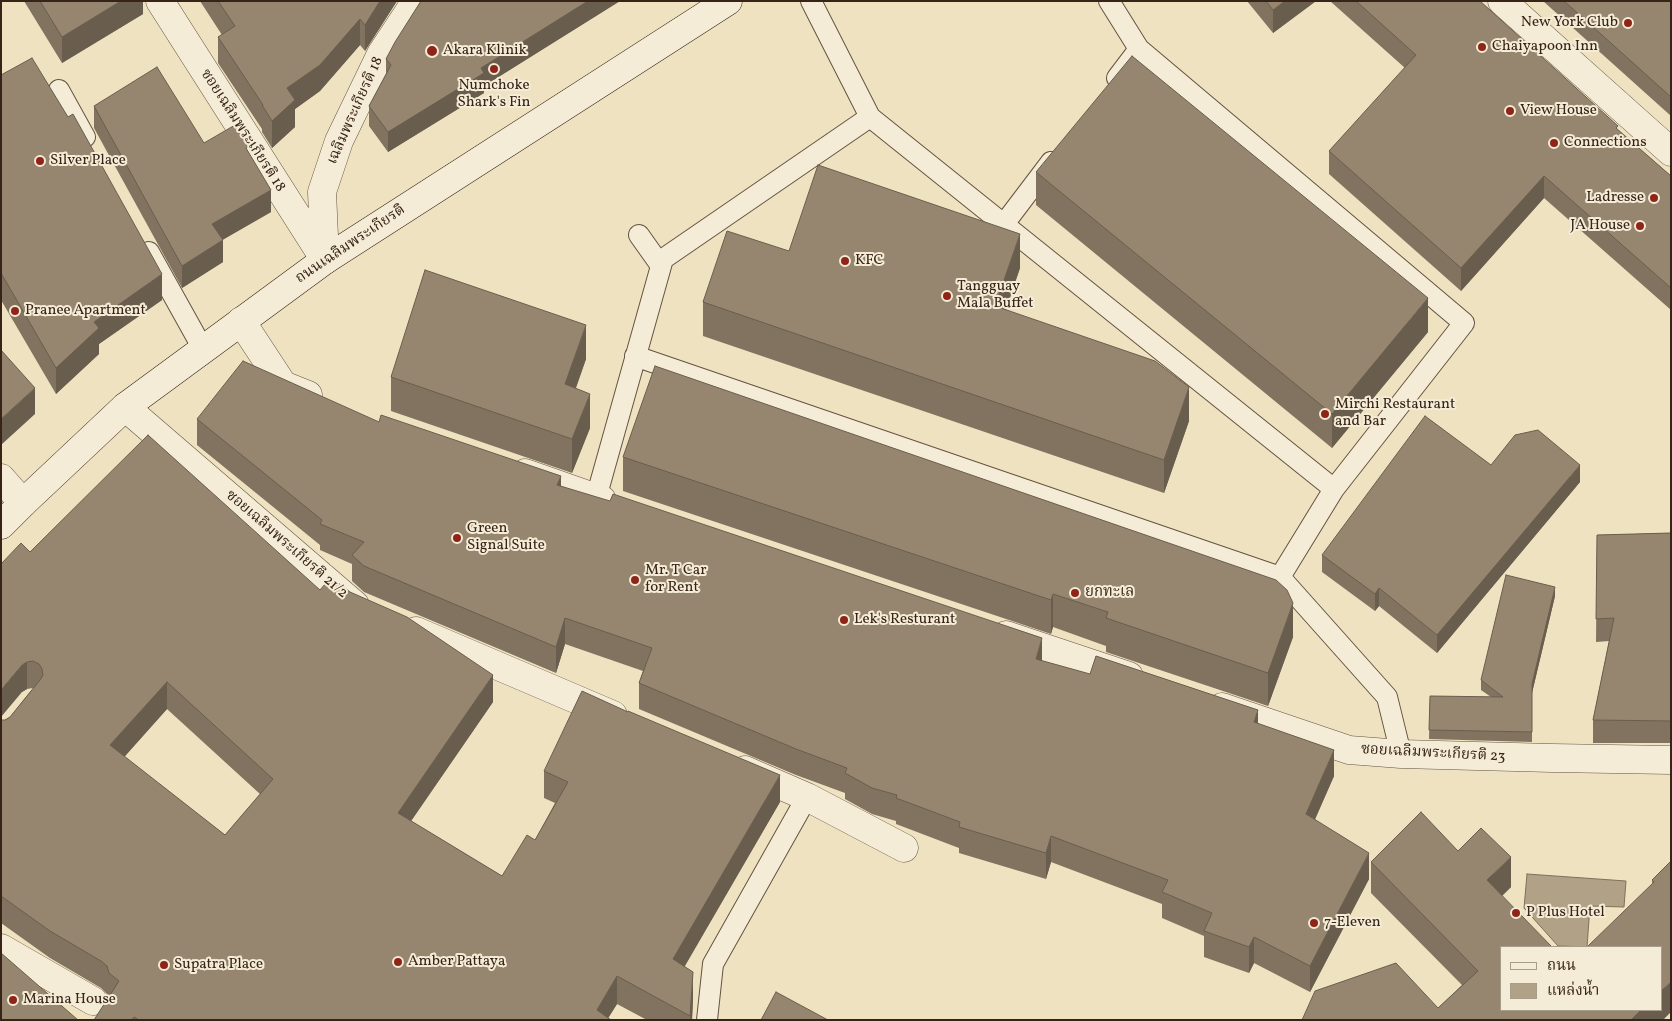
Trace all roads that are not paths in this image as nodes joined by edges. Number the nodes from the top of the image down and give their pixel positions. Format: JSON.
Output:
{"nodes":[{"id":1,"x":160,"y":1,"type":"edge"},
{"id":2,"x":416,"y":1,"type":"edge"},
{"id":3,"x":728,"y":1,"type":"edge"},
{"id":4,"x":811,"y":1,"type":"edge"},
{"id":5,"x":1108,"y":1,"type":"edge"},
{"id":6,"x":1502,"y":1,"type":"edge"},
{"id":7,"x":1140,"y":49,"type":"junction"},
{"id":8,"x":59,"y":90,"type":"dead end"},
{"id":9,"x":1104,"y":94,"type":"edge"},
{"id":10,"x":870,"y":117,"type":"junction"},
{"id":11,"x":1063,"y":148,"type":"edge"},
{"id":12,"x":92,"y":151,"type":"edge"},
{"id":13,"x":1671,"y":152,"type":"edge"},
{"id":14,"x":1004,"y":224,"type":"junction"},
{"id":15,"x":639,"y":236,"type":"dead end"},
{"id":16,"x":140,"y":237,"type":"edge"},
{"id":17,"x":325,"y":260,"type":"junction"},
{"id":18,"x":661,"y":266,"type":"junction"},
{"id":19,"x":241,"y":321,"type":"junction"},
{"id":20,"x":203,"y":349,"type":"junction"},
{"id":21,"x":635,"y":356,"type":"junction"},
{"id":22,"x":334,"y":406,"type":"edge"},
{"id":23,"x":125,"y":407,"type":"junction"},
{"id":24,"x":505,"y":467,"type":"edge"},
{"id":25,"x":1,"y":478,"type":"edge"},
{"id":26,"x":1334,"y":489,"type":"junction"},
{"id":27,"x":596,"y":498,"type":"junction"},
{"id":28,"x":23,"y":502,"type":"junction"},
{"id":29,"x":624,"y":508,"type":"edge"},
{"id":30,"x":1,"y":526,"type":"edge"},
{"id":31,"x":1280,"y":577,"type":"junction"},
{"id":32,"x":982,"y":627,"type":"edge"},
{"id":33,"x":1152,"y":684,"type":"edge"},
{"id":34,"x":1199,"y":700,"type":"edge"},
{"id":35,"x":636,"y":724,"type":"edge"},
{"id":36,"x":1401,"y":754,"type":"junction"},
{"id":37,"x":1671,"y":760,"type":"edge"},
{"id":38,"x":726,"y":762,"type":"edge"},
{"id":39,"x":807,"y":797,"type":"junction"},
{"id":40,"x":904,"y":848,"type":"dead end"},
{"id":41,"x":1,"y":948,"type":"edge"},
{"id":42,"x":93,"y":1001,"type":"dead end"},
{"id":43,"x":706,"y":1020,"type":"edge"}],
"edges":[{"from":1,"to":17,"type":"street","name":"ซอยเฉลิมพระเกียรติ 18"},
{"from":2,"to":17,"type":"street","name":"เฉลิมพระเกียรติ 18"},
{"from":3,"to":17,"type":"street","name":"ถนนเฉลิมพระเกียรติ"},
{"from":4,"to":10,"type":"lane"},
{"from":5,"to":7,"type":"lane"},
{"from":6,"to":13,"type":"street"},
{"from":7,"to":9,"type":"lane"},
{"from":7,"to":26,"type":"lane"},
{"from":8,"to":12,"type":"lane"},
{"from":10,"to":14,"type":"lane"},
{"from":10,"to":18,"type":"lane"},
{"from":11,"to":14,"type":"lane"},
{"from":14,"to":26,"type":"lane"},
{"from":15,"to":18,"type":"lane"},
{"from":16,"to":20,"type":"lane"},
{"from":17,"to":19,"type":"street","name":"ถนนเฉลิมพระเกียรติ"},
{"from":18,"to":21,"type":"lane"},
{"from":19,"to":20,"type":"street","name":"ถนนเฉลิมพระเกียรติ"},
{"from":19,"to":22,"type":"street"},
{"from":20,"to":23,"type":"street","name":"ถนนเฉลิมพระเกียรติ"},
{"from":21,"to":27,"type":"lane"},
{"from":21,"to":31,"type":"lane"},
{"from":23,"to":28,"type":"street","name":"ถนนเฉลิมพระเกียรติ"},
{"from":23,"to":35,"type":"street","name":"ซอยเฉลิมพระเกียรติ 21/2"},
{"from":24,"to":27,"type":"street"},
{"from":25,"to":28,"type":"street"},
{"from":26,"to":31,"type":"lane"},
{"from":27,"to":29,"type":"street"},
{"from":28,"to":30,"type":"street","name":"ถนนเฉลิมพระเกียรติ"},
{"from":31,"to":36,"type":"lane"},
{"from":32,"to":33,"type":"street"},
{"from":34,"to":36,"type":"street","name":"ซอยเฉลิมพระเกียรติ 23"},
{"from":36,"to":37,"type":"street","name":"ซอยเฉลิมพระเกียรติ 23"},
{"from":38,"to":39,"type":"street"},
{"from":39,"to":40,"type":"street"},
{"from":39,"to":43,"type":"lane"},
{"from":41,"to":42,"type":"street"}]}
